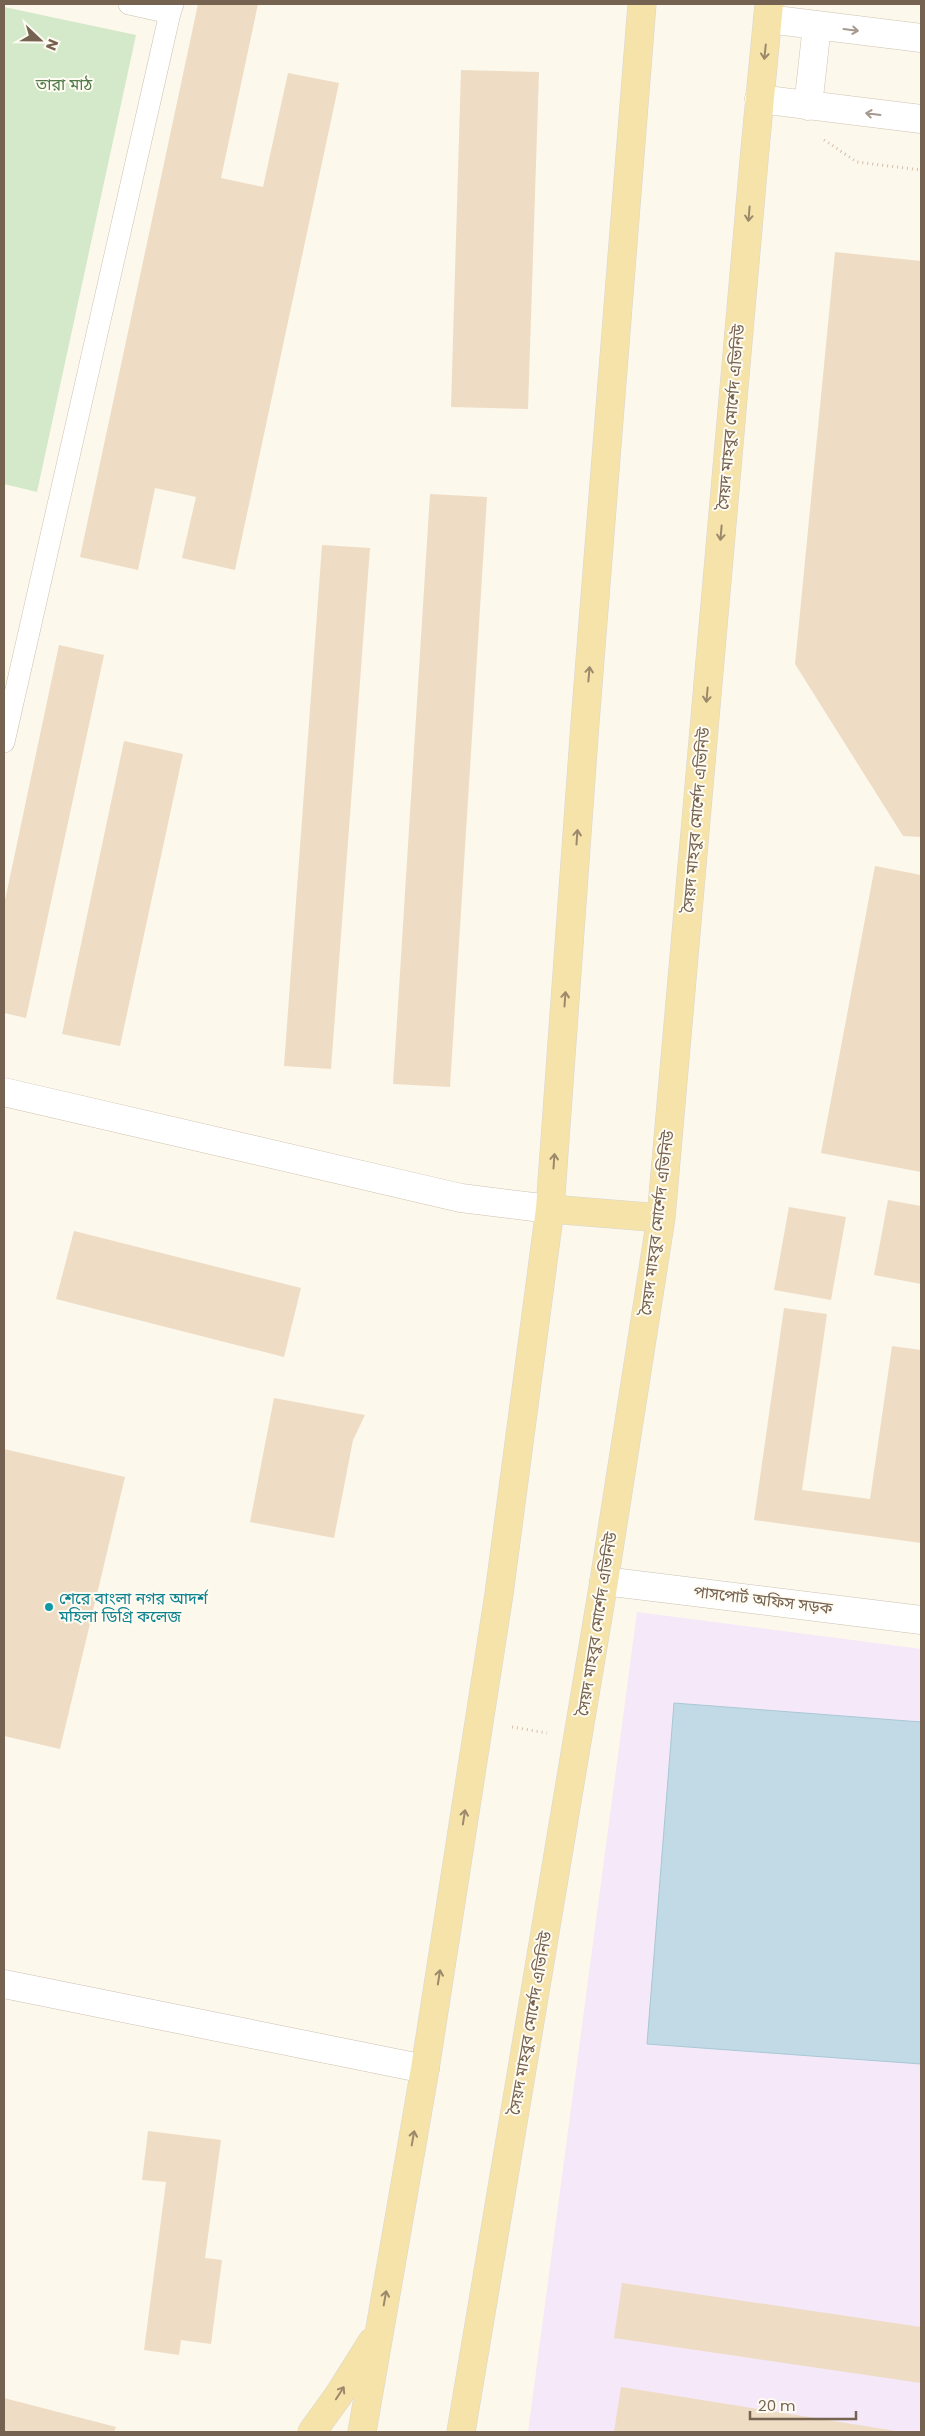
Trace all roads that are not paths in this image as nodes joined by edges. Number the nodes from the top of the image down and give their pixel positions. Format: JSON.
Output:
{"nodes":[{"id":1,"x":129,"y":4,"type":"edge"},
{"id":2,"x":642,"y":4,"type":"edge"},
{"id":3,"x":172,"y":9,"type":"edge"},
{"id":4,"x":769,"y":12,"type":"edge"},
{"id":5,"x":817,"y":26,"type":"junction"},
{"id":6,"x":921,"y":38,"type":"edge"},
{"id":7,"x":759,"y":100,"type":"junction"},
{"id":8,"x":808,"y":106,"type":"junction"},
{"id":9,"x":921,"y":119,"type":"edge"},
{"id":10,"x":4,"y":742,"type":"edge"},
{"id":11,"x":4,"y":1092,"type":"edge"},
{"id":12,"x":550,"y":1209,"type":"junction"},
{"id":13,"x":661,"y":1218,"type":"junction"},
{"id":14,"x":604,"y":1581,"type":"junction"},
{"id":15,"x":921,"y":1620,"type":"edge"},
{"id":16,"x":4,"y":1984,"type":"edge"},
{"id":17,"x":425,"y":2069,"type":"junction"},
{"id":18,"x":380,"y":2330,"type":"junction"},
{"id":19,"x":312,"y":2432,"type":"edge"},
{"id":20,"x":362,"y":2432,"type":"edge"},
{"id":21,"x":461,"y":2432,"type":"edge"}],
"edges":[{"from":1,"to":3,"type":"lane"},
{"from":12,"to":2,"type":"main road","one_way":true},
{"from":3,"to":10,"type":"lane"},
{"from":4,"to":5,"type":"street"},
{"from":4,"to":7,"type":"main road","name":"সৈয়দ মাহবুব মোর্শেদ এভিনিউ","one_way":true},
{"from":5,"to":6,"type":"street","one_way":true},
{"from":5,"to":8,"type":"street"},
{"from":7,"to":8,"type":"street"},
{"from":7,"to":13,"type":"main road","name":"সৈয়দ মাহবুব মোর্শেদ এভিনিউ","one_way":true},
{"from":9,"to":8,"type":"street","one_way":true},
{"from":11,"to":12,"type":"street"},
{"from":12,"to":13,"type":"main road"},
{"from":17,"to":12,"type":"main road","one_way":true},
{"from":13,"to":14,"type":"main road","name":"সৈয়দ মাহবুব মোর্শেদ এভিনিউ"},
{"from":14,"to":15,"type":"street","name":"পাসপোর্ট অফিস সড়ক"},
{"from":14,"to":21,"type":"main road","name":"সৈয়দ মাহবুব মোর্শেদ এভিনিউ"},
{"from":16,"to":17,"type":"street"},
{"from":18,"to":17,"type":"main road","one_way":true},
{"from":19,"to":18,"type":"main road","one_way":true},
{"from":18,"to":20,"type":"main road"}]}
